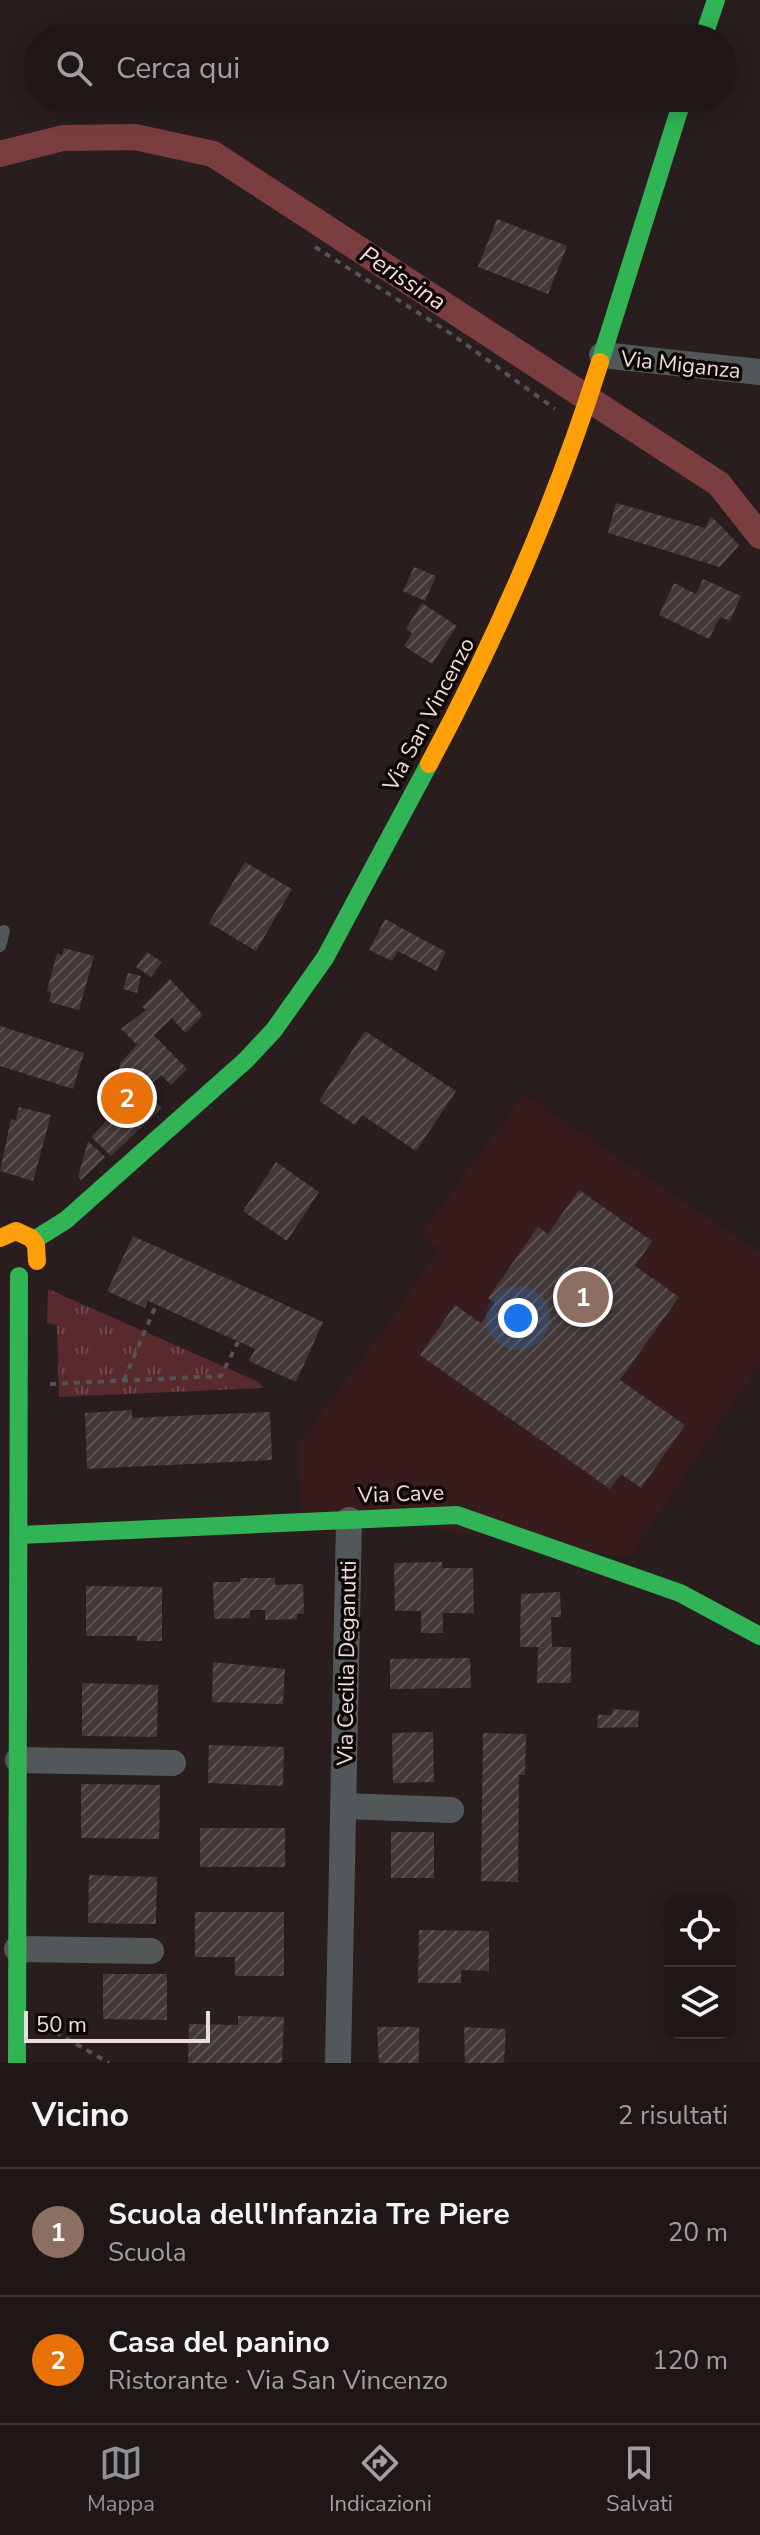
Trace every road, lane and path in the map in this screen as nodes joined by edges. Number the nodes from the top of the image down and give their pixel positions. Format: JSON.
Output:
{"nodes":[{"id":1,"x":716,"y":0,"type":"edge"},
{"id":2,"x":708,"y":24,"type":"edge"},
{"id":3,"x":679,"y":112,"type":"edge"},
{"id":4,"x":315,"y":247,"type":"dead end"},
{"id":5,"x":599,"y":366,"type":"junction"},
{"id":6,"x":760,"y":372,"type":"edge"},
{"id":7,"x":582,"y":421,"type":"junction"},
{"id":8,"x":4,"y":931,"type":"dead end"},
{"id":9,"x":0,"y":946,"type":"edge"},
{"id":10,"x":0,"y":1238,"type":"edge"},
{"id":11,"x":34,"y":1240,"type":"junction"},
{"id":12,"x":0,"y":1269,"type":"edge"},
{"id":13,"x":19,"y":1276,"type":"junction"},
{"id":14,"x":156,"y":1305,"type":"dead end"},
{"id":15,"x":238,"y":1342,"type":"dead end"},
{"id":16,"x":124,"y":1380,"type":"junction"},
{"id":17,"x":50,"y":1384,"type":"dead end"},
{"id":18,"x":10,"y":1437,"type":"edge"},
{"id":19,"x":349,"y":1520,"type":"junction"},
{"id":20,"x":20,"y":1535,"type":"junction"},
{"id":21,"x":760,"y":1636,"type":"edge"},
{"id":22,"x":18,"y":1760,"type":"junction"},
{"id":23,"x":173,"y":1763,"type":"dead end"},
{"id":24,"x":344,"y":1806,"type":"junction"},
{"id":25,"x":451,"y":1810,"type":"dead end"},
{"id":26,"x":9,"y":1811,"type":"edge"},
{"id":27,"x":17,"y":1949,"type":"junction"},
{"id":28,"x":151,"y":1951,"type":"dead end"},
{"id":29,"x":8,"y":2005,"type":"edge"},
{"id":30,"x":39,"y":2024,"type":"dead end"},
{"id":31,"x":17,"y":2063,"type":"edge"},
{"id":32,"x":109,"y":2063,"type":"edge"},
{"id":33,"x":338,"y":2063,"type":"edge"}],
"edges":[{"from":1,"to":2,"type":"street"},
{"from":3,"to":5,"type":"street","name":"Via San Vincenzo"},
{"from":4,"to":7,"type":"path"},
{"from":5,"to":6,"type":"street","name":"Via Miganza"},
{"from":5,"to":7,"type":"street","name":"Via San Vincenzo"},
{"from":7,"to":11,"type":"street","name":"Via San Vincenzo"},
{"from":8,"to":9,"type":"lane"},
{"from":10,"to":11,"type":"street"},
{"from":11,"to":13,"type":"street"},
{"from":12,"to":13,"type":"street"},
{"from":13,"to":18,"type":"street"},
{"from":14,"to":16,"type":"path"},
{"from":15,"to":16,"type":"path"},
{"from":16,"to":17,"type":"path"},
{"from":18,"to":20,"type":"street"},
{"from":19,"to":20,"type":"street","name":"Via Cave"},
{"from":19,"to":21,"type":"street","name":"Via Cave"},
{"from":19,"to":24,"type":"street","name":"Via Cecilia Deganutti"},
{"from":20,"to":22,"type":"street"},
{"from":22,"to":23,"type":"street"},
{"from":22,"to":26,"type":"street"},
{"from":24,"to":25,"type":"street"},
{"from":24,"to":33,"type":"street","name":"Via Cecilia Deganutti"},
{"from":26,"to":27,"type":"street"},
{"from":27,"to":28,"type":"street"},
{"from":27,"to":29,"type":"street"},
{"from":29,"to":31,"type":"street"},
{"from":30,"to":32,"type":"path"}]}
